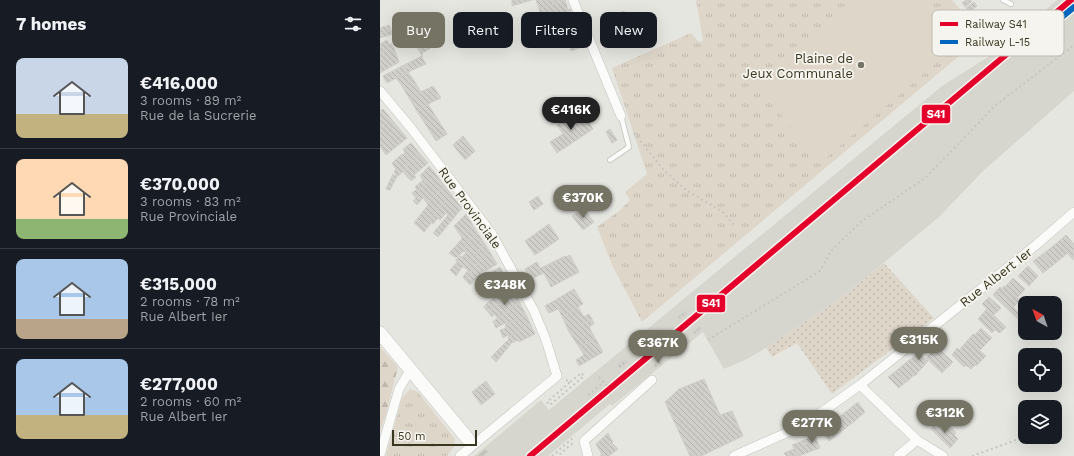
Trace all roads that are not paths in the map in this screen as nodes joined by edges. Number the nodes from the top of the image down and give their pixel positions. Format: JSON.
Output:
{"nodes":[{"id":1,"x":573,"y":0,"type":"edge"},
{"id":2,"x":1003,"y":0,"type":"edge"},
{"id":3,"x":1011,"y":4,"type":"dead end"},
{"id":4,"x":380,"y":91,"type":"edge"},
{"id":5,"x":621,"y":116,"type":"joint"},
{"id":6,"x":610,"y":160,"type":"dead end"},
{"id":7,"x":1074,"y":212,"type":"edge"},
{"id":8,"x":380,"y":333,"type":"edge"},
{"id":9,"x":410,"y":368,"type":"junction"},
{"id":10,"x":652,"y":380,"type":"dead end"},
{"id":11,"x":860,"y":385,"type":"junction"},
{"id":12,"x":468,"y":439,"type":"tunnel mouth"},
{"id":13,"x":917,"y":440,"type":"junction"},
{"id":14,"x":380,"y":454,"type":"edge"},
{"id":15,"x":460,"y":456,"type":"edge"},
{"id":16,"x":588,"y":456,"type":"edge"},
{"id":17,"x":734,"y":456,"type":"edge"},
{"id":18,"x":898,"y":456,"type":"edge"},
{"id":19,"x":943,"y":456,"type":"edge"}],
"edges":[{"from":1,"to":5,"type":"street"},
{"from":2,"to":3,"type":"lane"},
{"from":4,"to":15,"type":"street","name":"Rue Provinciale"},
{"from":5,"to":6,"type":"lane"},
{"from":7,"to":11,"type":"street","name":"Rue Albert Ier"},
{"from":8,"to":9,"type":"main road"},
{"from":9,"to":12,"type":"main road"},
{"from":9,"to":14,"type":"street"},
{"from":10,"to":16,"type":"street"},
{"from":11,"to":13,"type":"street"},
{"from":11,"to":17,"type":"street","name":"Rue Albert Ier"},
{"from":13,"to":18,"type":"street"},
{"from":13,"to":19,"type":"street"}]}
